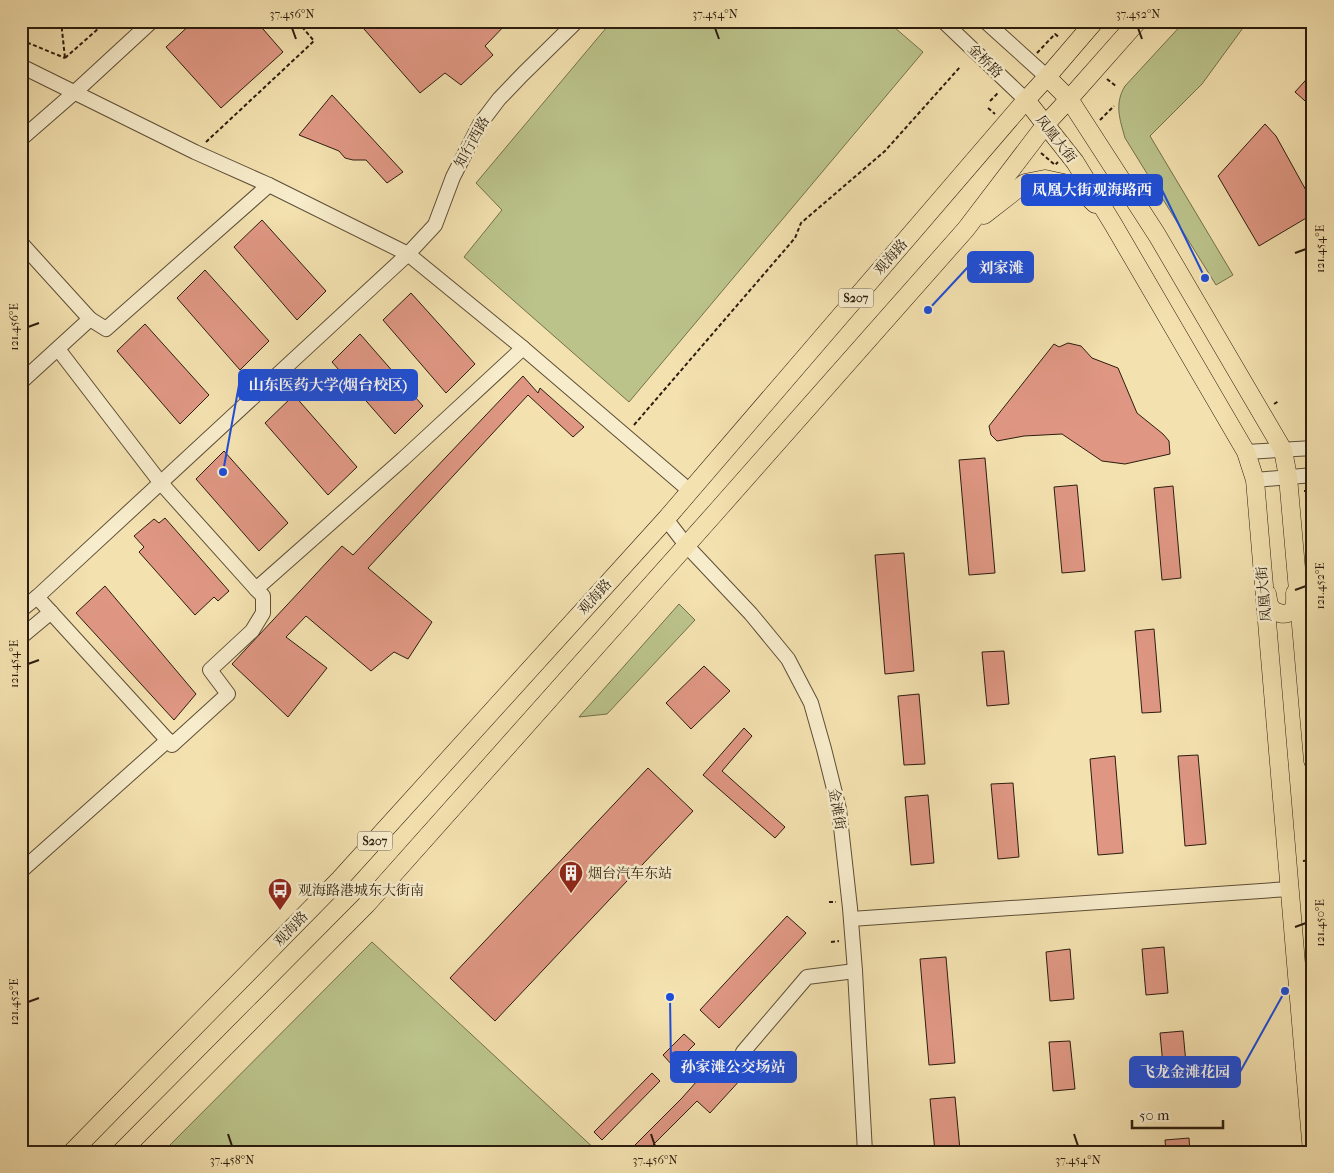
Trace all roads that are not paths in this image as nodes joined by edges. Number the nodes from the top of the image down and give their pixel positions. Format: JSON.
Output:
{"nodes":[{"id":1,"x":152,"y":21,"type":"edge"},
{"id":2,"x":577,"y":21,"type":"edge"},
{"id":3,"x":943,"y":21,"type":"edge"},
{"id":4,"x":985,"y":21,"type":"edge"},
{"id":5,"x":1095,"y":21,"type":"edge"},
{"id":6,"x":1138,"y":21,"type":"edge"},
{"id":7,"x":21,"y":66,"type":"edge"},
{"id":8,"x":1047,"y":77,"type":"junction"},
{"id":9,"x":75,"y":92,"type":"junction"},
{"id":10,"x":1070,"y":99,"type":"junction"},
{"id":11,"x":1026,"y":100,"type":"junction"},
{"id":12,"x":1046,"y":124,"type":"junction"},
{"id":13,"x":21,"y":139,"type":"edge"},
{"id":14,"x":269,"y":185,"type":"junction"},
{"id":15,"x":1108,"y":216,"type":"junction"},
{"id":16,"x":966,"y":229,"type":"junction"},
{"id":17,"x":21,"y":243,"type":"edge"},
{"id":18,"x":408,"y":254,"type":"junction"},
{"id":19,"x":90,"y":319,"type":"junction"},
{"id":20,"x":523,"y":348,"type":"junction"},
{"id":21,"x":58,"y":349,"type":"junction"},
{"id":22,"x":21,"y":382,"type":"edge"},
{"id":23,"x":1313,"y":448,"type":"edge"},
{"id":24,"x":1283,"y":450,"type":"junction"},
{"id":25,"x":1246,"y":452,"type":"junction"},
{"id":26,"x":1313,"y":475,"type":"edge"},
{"id":27,"x":1288,"y":477,"type":"junction"},
{"id":28,"x":1255,"y":480,"type":"junction"},
{"id":29,"x":160,"y":482,"type":"junction"},
{"id":30,"x":690,"y":491,"type":"junction"},
{"id":31,"x":666,"y":519,"type":"junction"},
{"id":32,"x":686,"y":545,"type":"junction"},
{"id":33,"x":1296,"y":570,"type":"junction"},
{"id":34,"x":1263,"y":576,"type":"junction"},
{"id":35,"x":256,"y":589,"type":"junction"},
{"id":36,"x":37,"y":596,"type":"junction"},
{"id":37,"x":21,"y":610,"type":"edge"},
{"id":38,"x":51,"y":612,"type":"junction"},
{"id":39,"x":21,"y":637,"type":"edge"},
{"id":40,"x":168,"y":740,"type":"junction"},
{"id":41,"x":1313,"y":761,"type":"edge"},
{"id":42,"x":21,"y":872,"type":"edge"},
{"id":43,"x":1289,"y":889,"type":"junction"},
{"id":44,"x":851,"y":919,"type":"junction"},
{"id":45,"x":855,"y":971,"type":"junction"},
{"id":46,"x":743,"y":1052,"type":"dead end"},
{"id":47,"x":1308,"y":1112,"type":"junction"},
{"id":48,"x":1313,"y":1133,"type":"edge"},
{"id":49,"x":72,"y":1152,"type":"edge"},
{"id":50,"x":121,"y":1152,"type":"edge"},
{"id":51,"x":865,"y":1152,"type":"edge"},
{"id":52,"x":1312,"y":1152,"type":"edge"}],
"edges":[{"from":1,"to":9,"type":"street"},
{"from":2,"to":18,"type":"street","name":"知行西路"},
{"from":3,"to":11,"type":"street","name":"金桥路"},
{"from":4,"to":8,"type":"street"},
{"from":5,"to":8,"type":"main road","name":"观海路","number":"S207"},
{"from":6,"to":10,"type":"main road","number":"S207"},
{"from":7,"to":9,"type":"street"},
{"from":8,"to":10,"type":"main road"},
{"from":8,"to":11,"type":"main road","name":"观海路","number":"S207"},
{"from":9,"to":13,"type":"street"},
{"from":9,"to":14,"type":"street"},
{"from":10,"to":12,"type":"main road","number":"S207"},
{"from":10,"to":24,"type":"main road"},
{"from":11,"to":12,"type":"main road","name":"凤凰大街"},
{"from":11,"to":30,"type":"main road","name":"观海路","number":"S207"},
{"from":12,"to":15,"type":"main road","name":"凤凰大街"},
{"from":12,"to":16,"type":"main road","number":"S207"},
{"from":14,"to":18,"type":"street"},
{"from":14,"to":19,"type":"street"},
{"from":15,"to":16,"type":"main road"},
{"from":15,"to":25,"type":"main road","name":"凤凰大街"},
{"from":16,"to":32,"type":"main road","number":"S207"},
{"from":17,"to":19,"type":"street"},
{"from":18,"to":20,"type":"street"},
{"from":18,"to":29,"type":"street","name":"知行西路"},
{"from":19,"to":21,"type":"street"},
{"from":20,"to":30,"type":"street"},
{"from":20,"to":35,"type":"street"},
{"from":21,"to":22,"type":"street"},
{"from":21,"to":29,"type":"street"},
{"from":23,"to":24,"type":"street"},
{"from":24,"to":25,"type":"street"},
{"from":24,"to":27,"type":"main road"},
{"from":25,"to":28,"type":"main road","name":"凤凰大街"},
{"from":26,"to":27,"type":"street"},
{"from":27,"to":28,"type":"street"},
{"from":27,"to":33,"type":"main road"},
{"from":28,"to":34,"type":"main road","name":"凤凰大街"},
{"from":29,"to":35,"type":"street"},
{"from":29,"to":36,"type":"street","name":"知行西路"},
{"from":30,"to":31,"type":"main road","name":"观海路","number":"S207"},
{"from":31,"to":32,"type":"street","name":"金滩街"},
{"from":31,"to":49,"type":"main road","name":"观海路","number":"S207"},
{"from":32,"to":44,"type":"street","name":"金滩街"},
{"from":32,"to":50,"type":"main road","number":"S207"},
{"from":33,"to":34,"type":"main road"},
{"from":33,"to":41,"type":"main road"},
{"from":34,"to":43,"type":"main road","name":"凤凰大街"},
{"from":35,"to":40,"type":"street"},
{"from":36,"to":37,"type":"street","name":"知行西路"},
{"from":36,"to":38,"type":"street"},
{"from":38,"to":39,"type":"street"},
{"from":38,"to":40,"type":"street"},
{"from":40,"to":42,"type":"street"},
{"from":43,"to":44,"type":"street"},
{"from":43,"to":47,"type":"main road","name":"凤凰大街"},
{"from":44,"to":45,"type":"street","name":"金滩街"},
{"from":45,"to":46,"type":"street"},
{"from":45,"to":51,"type":"street","name":"金滩街"},
{"from":47,"to":48,"type":"main road"},
{"from":47,"to":52,"type":"main road","name":"凤凰大街"}]}
